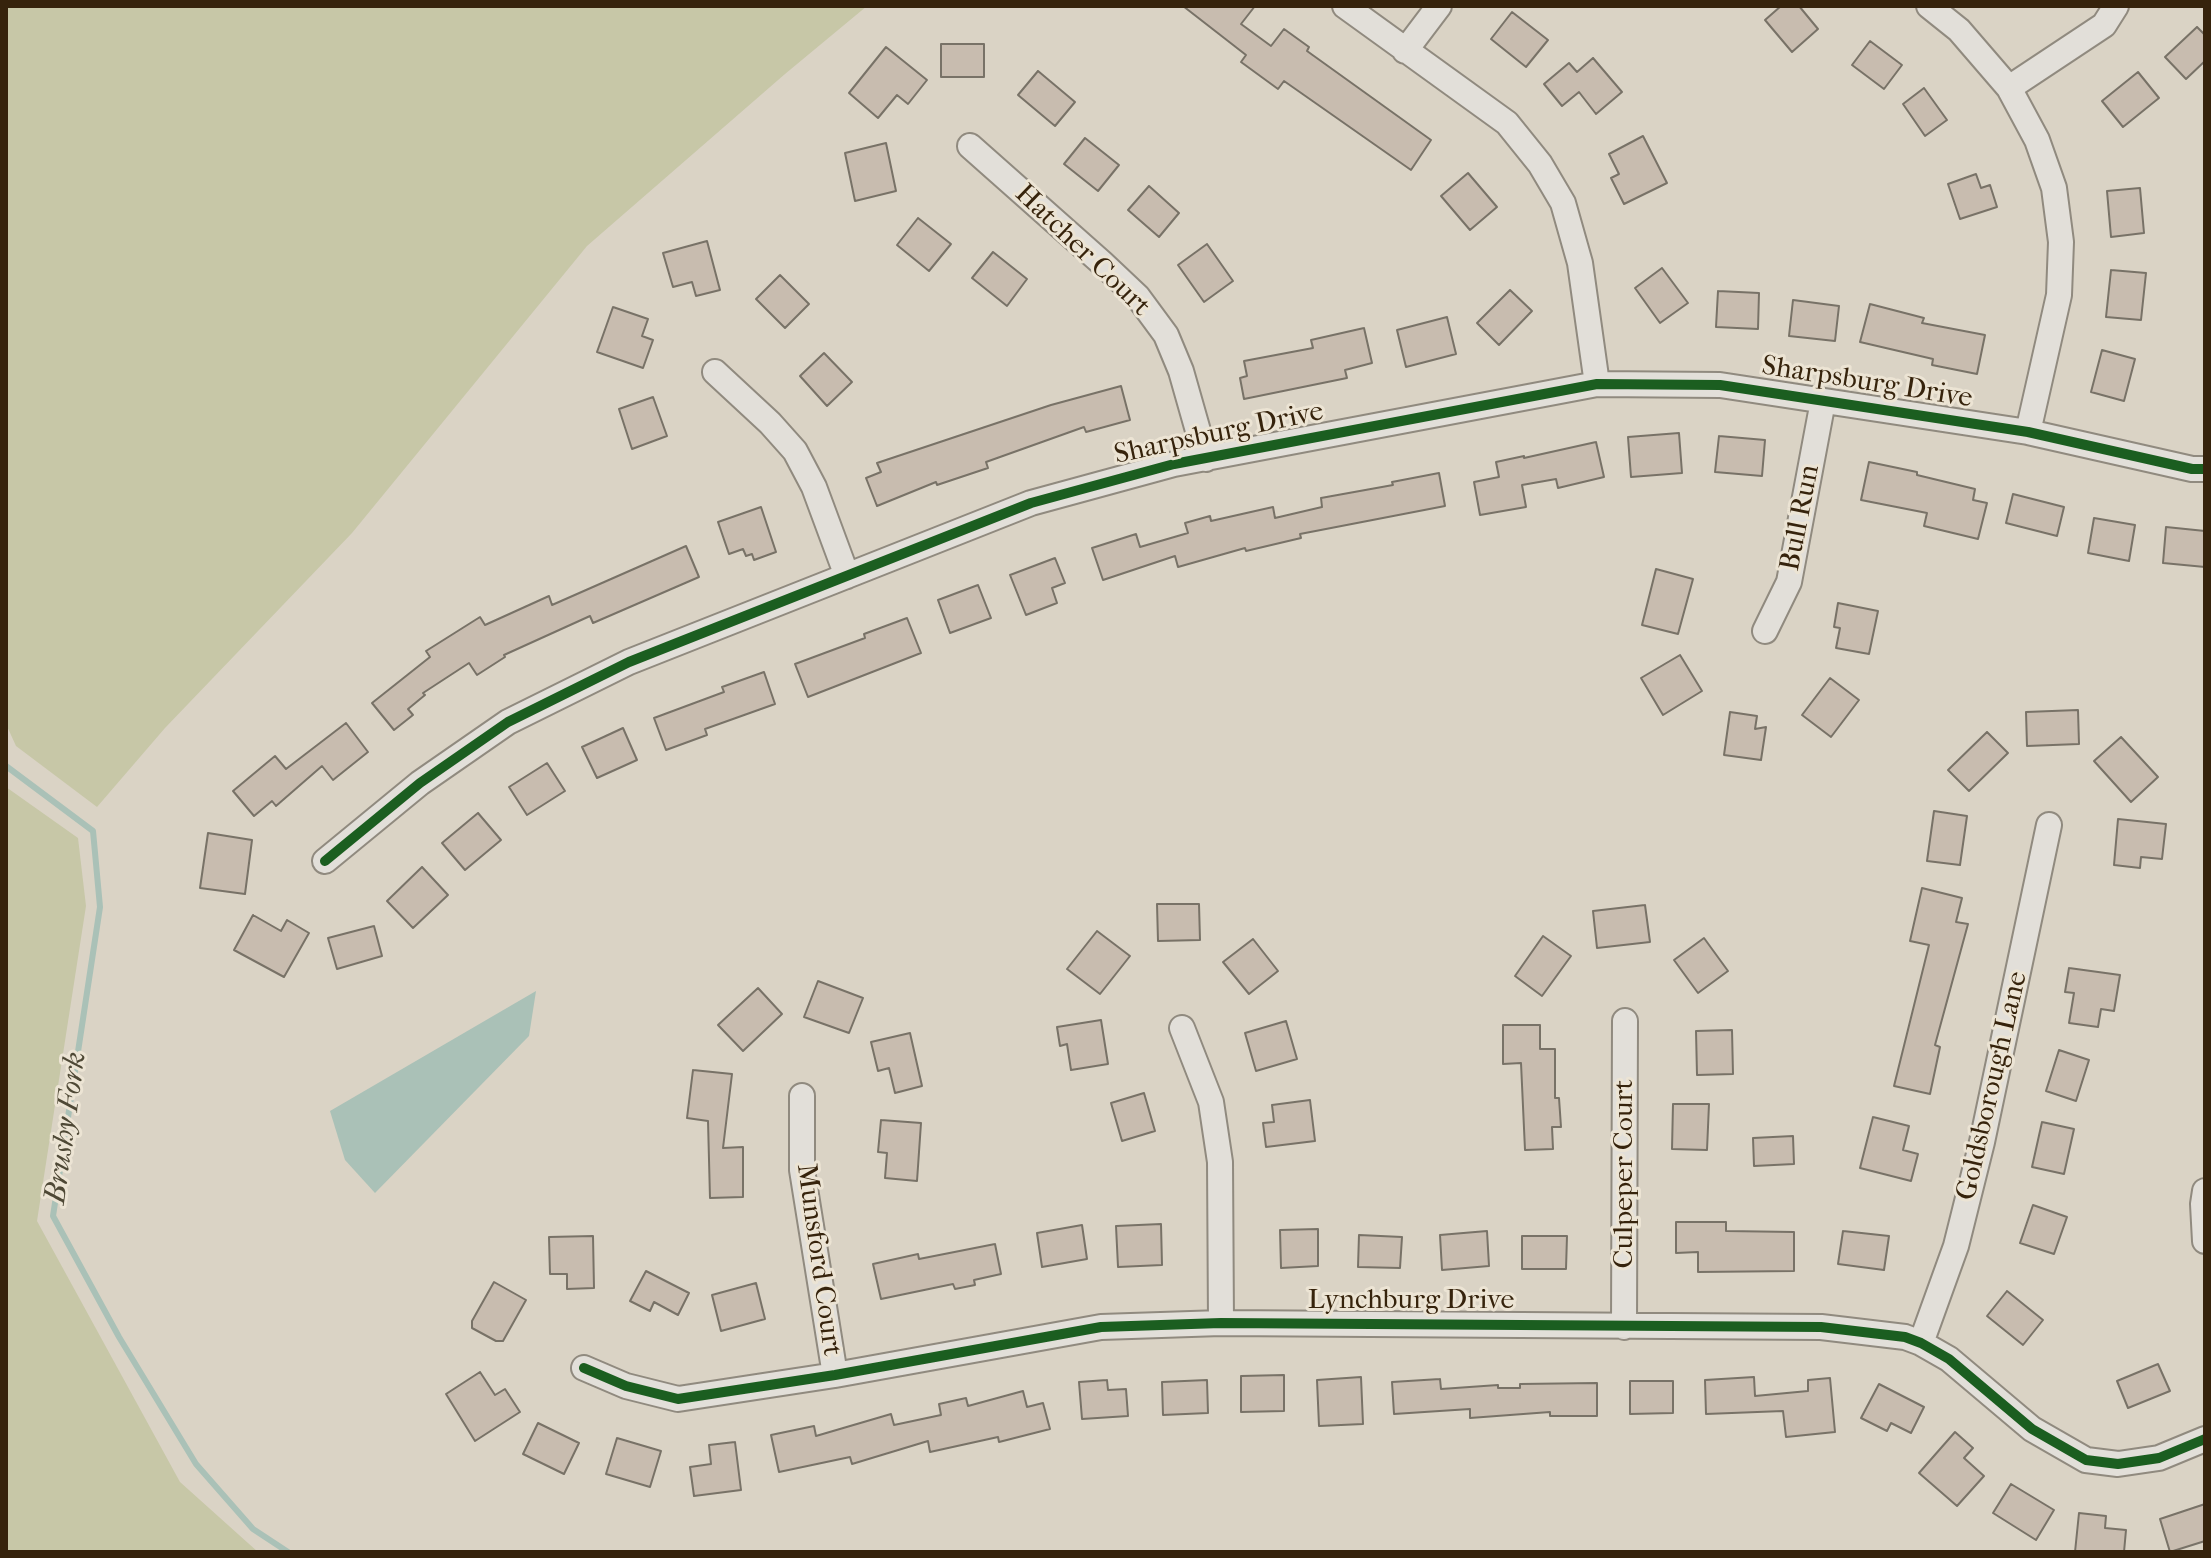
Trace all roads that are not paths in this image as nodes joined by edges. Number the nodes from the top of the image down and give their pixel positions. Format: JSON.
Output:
{"nodes":[{"id":1,"x":1345,"y":6,"type":"edge"},
{"id":2,"x":1439,"y":6,"type":"edge"},
{"id":3,"x":1929,"y":6,"type":"edge"},
{"id":4,"x":2116,"y":6,"type":"edge"},
{"id":5,"x":1405,"y":51,"type":"junction"},
{"id":6,"x":2009,"y":88,"type":"junction"},
{"id":7,"x":970,"y":146,"type":"dead end"},
{"id":8,"x":715,"y":372,"type":"dead end"},
{"id":9,"x":1597,"y":384,"type":"junction"},
{"id":10,"x":1823,"y":401,"type":"junction"},
{"id":11,"x":2028,"y":432,"type":"junction"},
{"id":12,"x":1206,"y":459,"type":"junction"},
{"id":13,"x":2205,"y":469,"type":"edge"},
{"id":14,"x":847,"y":576,"type":"junction"},
{"id":15,"x":1765,"y":631,"type":"dead end"},
{"id":16,"x":2049,"y":825,"type":"dead end"},
{"id":17,"x":325,"y":861,"type":"dead end"},
{"id":18,"x":1625,"y":1021,"type":"dead end"},
{"id":19,"x":1182,"y":1028,"type":"dead end"},
{"id":20,"x":802,"y":1096,"type":"dead end"},
{"id":21,"x":2205,"y":1191,"type":"edge"},
{"id":22,"x":2205,"y":1241,"type":"edge"},
{"id":23,"x":1221,"y":1323,"type":"junction"},
{"id":24,"x":1624,"y":1327,"type":"junction"},
{"id":25,"x":1921,"y":1343,"type":"junction"},
{"id":26,"x":584,"y":1368,"type":"dead end"},
{"id":27,"x":835,"y":1375,"type":"junction"},
{"id":28,"x":2205,"y":1439,"type":"edge"}],
"edges":[{"from":1,"to":5,"type":"street"},
{"from":2,"to":5,"type":"street"},
{"from":3,"to":6,"type":"street"},
{"from":4,"to":6,"type":"street"},
{"from":5,"to":9,"type":"street"},
{"from":6,"to":11,"type":"street"},
{"from":7,"to":12,"type":"street","name":"Hatcher Court"},
{"from":8,"to":14,"type":"street"},
{"from":9,"to":10,"type":"street","name":"Sharpsburg Drive"},
{"from":9,"to":12,"type":"street","name":"Sharpsburg Drive"},
{"from":10,"to":11,"type":"street","name":"Sharpsburg Drive"},
{"from":10,"to":15,"type":"street","name":"Bull Run"},
{"from":11,"to":13,"type":"street","name":"Sharpsburg Drive"},
{"from":12,"to":14,"type":"street","name":"Sharpsburg Drive"},
{"from":14,"to":17,"type":"street","name":"Sharpsburg Drive"},
{"from":16,"to":25,"type":"street","name":"Goldsborough Lane"},
{"from":18,"to":24,"type":"street","name":"Culpeper Court"},
{"from":19,"to":23,"type":"street"},
{"from":20,"to":27,"type":"street","name":"Munsford Court"},
{"from":21,"to":22,"type":"street"},
{"from":23,"to":24,"type":"street","name":"Lynchburg Drive"},
{"from":23,"to":27,"type":"street","name":"Lynchburg Drive"},
{"from":24,"to":25,"type":"street","name":"Lynchburg Drive"},
{"from":25,"to":28,"type":"street","name":"Lynchburg Drive"},
{"from":26,"to":27,"type":"street","name":"Lynchburg Drive"}]}
